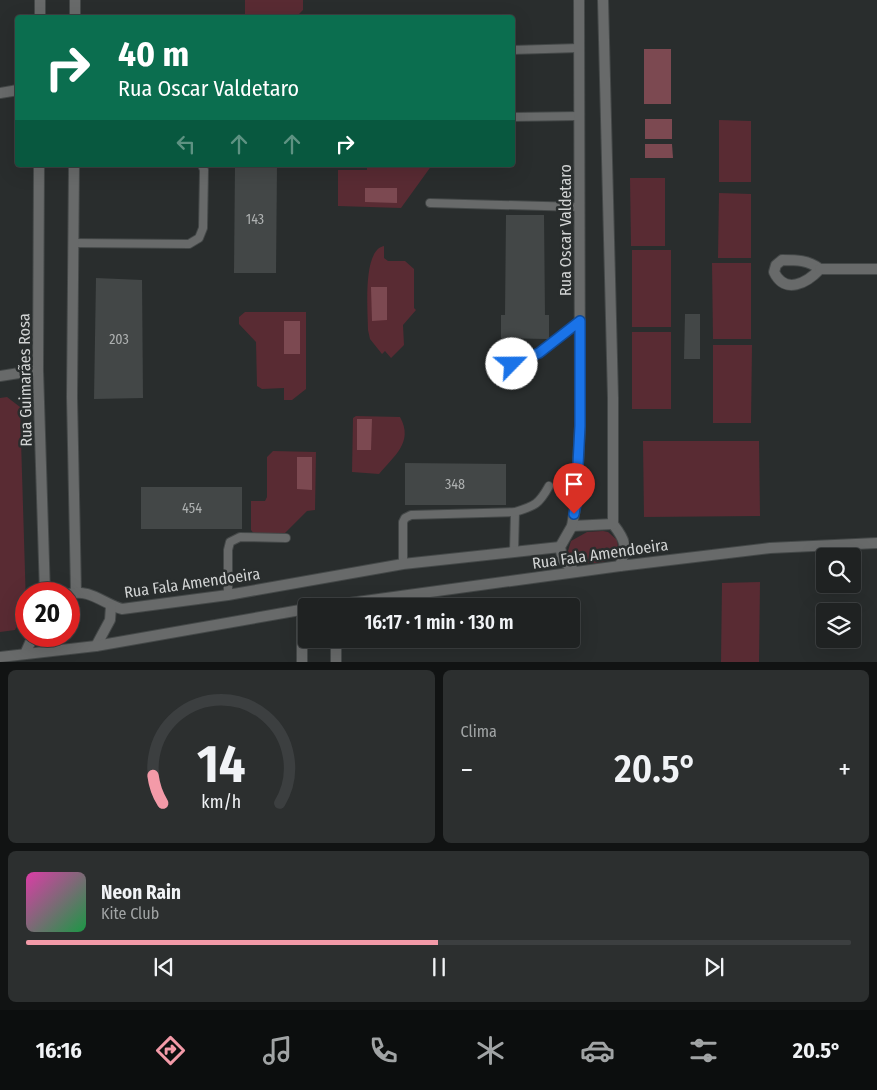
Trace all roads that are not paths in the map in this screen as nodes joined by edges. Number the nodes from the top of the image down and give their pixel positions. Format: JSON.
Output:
{"nodes":[{"id":1,"x":40,"y":0,"type":"edge"},
{"id":2,"x":75,"y":0,"type":"edge"},
{"id":3,"x":579,"y":0,"type":"edge"},
{"id":4,"x":603,"y":0,"type":"edge"},
{"id":5,"x":40,"y":15,"type":"edge"},
{"id":6,"x":75,"y":15,"type":"edge"},
{"id":7,"x":579,"y":48,"type":"junction"},
{"id":8,"x":515,"y":50,"type":"edge"},
{"id":9,"x":15,"y":90,"type":"edge"},
{"id":10,"x":0,"y":93,"type":"edge"},
{"id":11,"x":579,"y":116,"type":"junction"},
{"id":12,"x":515,"y":117,"type":"edge"},
{"id":13,"x":39,"y":167,"type":"edge"},
{"id":14,"x":74,"y":167,"type":"edge"},
{"id":15,"x":203,"y":167,"type":"edge"},
{"id":16,"x":430,"y":203,"type":"dead end"},
{"id":17,"x":580,"y":207,"type":"junction"},
{"id":18,"x":73,"y":243,"type":"junction"},
{"id":19,"x":820,"y":269,"type":"dead end"},
{"id":20,"x":877,"y":269,"type":"edge"},
{"id":21,"x":580,"y":321,"type":"junction"},
{"id":22,"x":512,"y":364,"type":"dead end"},
{"id":23,"x":38,"y":370,"type":"junction"},
{"id":24,"x":0,"y":376,"type":"edge"},
{"id":25,"x":549,"y":486,"type":"dead end"},
{"id":26,"x":515,"y":512,"type":"junction"},
{"id":27,"x":613,"y":524,"type":"junction"},
{"id":28,"x":572,"y":526,"type":"junction"},
{"id":29,"x":286,"y":538,"type":"dead end"},
{"id":30,"x":877,"y":543,"type":"edge"},
{"id":31,"x":560,"y":547,"type":"junction"},
{"id":32,"x":514,"y":551,"type":"junction"},
{"id":33,"x":403,"y":564,"type":"junction"},
{"id":34,"x":620,"y":566,"type":"junction"},
{"id":35,"x":575,"y":572,"type":"junction"},
{"id":36,"x":45,"y":582,"type":"edge"},
{"id":37,"x":72,"y":582,"type":"edge"},
{"id":38,"x":80,"y":594,"type":"edge"},
{"id":39,"x":228,"y":594,"type":"junction"},
{"id":40,"x":391,"y":598,"type":"edge"},
{"id":41,"x":111,"y":606,"type":"junction"},
{"id":42,"x":298,"y":610,"type":"edge"},
{"id":43,"x":96,"y":646,"type":"junction"},
{"id":44,"x":28,"y":647,"type":"edge"},
{"id":45,"x":303,"y":648,"type":"edge"},
{"id":46,"x":336,"y":648,"type":"edge"},
{"id":47,"x":25,"y":654,"type":"junction"},
{"id":48,"x":0,"y":657,"type":"edge"},
{"id":49,"x":302,"y":662,"type":"edge"},
{"id":50,"x":336,"y":662,"type":"edge"}],
"edges":[{"from":1,"to":5,"type":"street"},
{"from":2,"to":6,"type":"street"},
{"from":3,"to":7,"type":"street","name":"Rua Oscar Valdetaro"},
{"from":4,"to":27,"type":"street"},
{"from":7,"to":8,"type":"lane"},
{"from":7,"to":11,"type":"street","name":"Rua Oscar Valdetaro"},
{"from":9,"to":10,"type":"street"},
{"from":11,"to":12,"type":"lane"},
{"from":11,"to":17,"type":"street","name":"Rua Oscar Valdetaro"},
{"from":13,"to":23,"type":"street","name":"Rua Guimarães Rosa"},
{"from":14,"to":18,"type":"street"},
{"from":15,"to":18,"type":"lane"},
{"from":16,"to":17,"type":"lane"},
{"from":17,"to":21,"type":"street","name":"Rua Oscar Valdetaro"},
{"from":18,"to":37,"type":"street"},
{"from":19,"to":20,"type":"street"},
{"from":21,"to":22,"type":"lane"},
{"from":21,"to":28,"type":"street","name":"Rua Oscar Valdetaro"},
{"from":23,"to":24,"type":"street"},
{"from":23,"to":36,"type":"street","name":"Rua Guimarães Rosa"},
{"from":25,"to":26,"type":"lane"},
{"from":26,"to":32,"type":"lane"},
{"from":26,"to":33,"type":"lane"},
{"from":27,"to":28,"type":"street"},
{"from":27,"to":34,"type":"street"},
{"from":28,"to":31,"type":"street","name":"Rua Oscar Valdetaro"},
{"from":29,"to":39,"type":"lane"},
{"from":30,"to":34,"type":"street","name":"Rua Fala Amendoeira"},
{"from":31,"to":32,"type":"street","name":"Rua Fala Amendoeira"},
{"from":31,"to":35,"type":"street"},
{"from":32,"to":33,"type":"street","name":"Rua Fala Amendoeira"},
{"from":33,"to":39,"type":"street","name":"Rua Fala Amendoeira"},
{"from":34,"to":35,"type":"street","name":"Rua Fala Amendoeira"},
{"from":35,"to":40,"type":"street","name":"Rua Fala Amendoeira"},
{"from":38,"to":41,"type":"street","name":"Rua Fala Amendoeira"},
{"from":39,"to":41,"type":"street","name":"Rua Fala Amendoeira"},
{"from":41,"to":43,"type":"street"},
{"from":42,"to":43,"type":"street"},
{"from":43,"to":47,"type":"street"},
{"from":44,"to":47,"type":"street"},
{"from":45,"to":49,"type":"street"},
{"from":46,"to":50,"type":"street"},
{"from":47,"to":48,"type":"street"}]}
